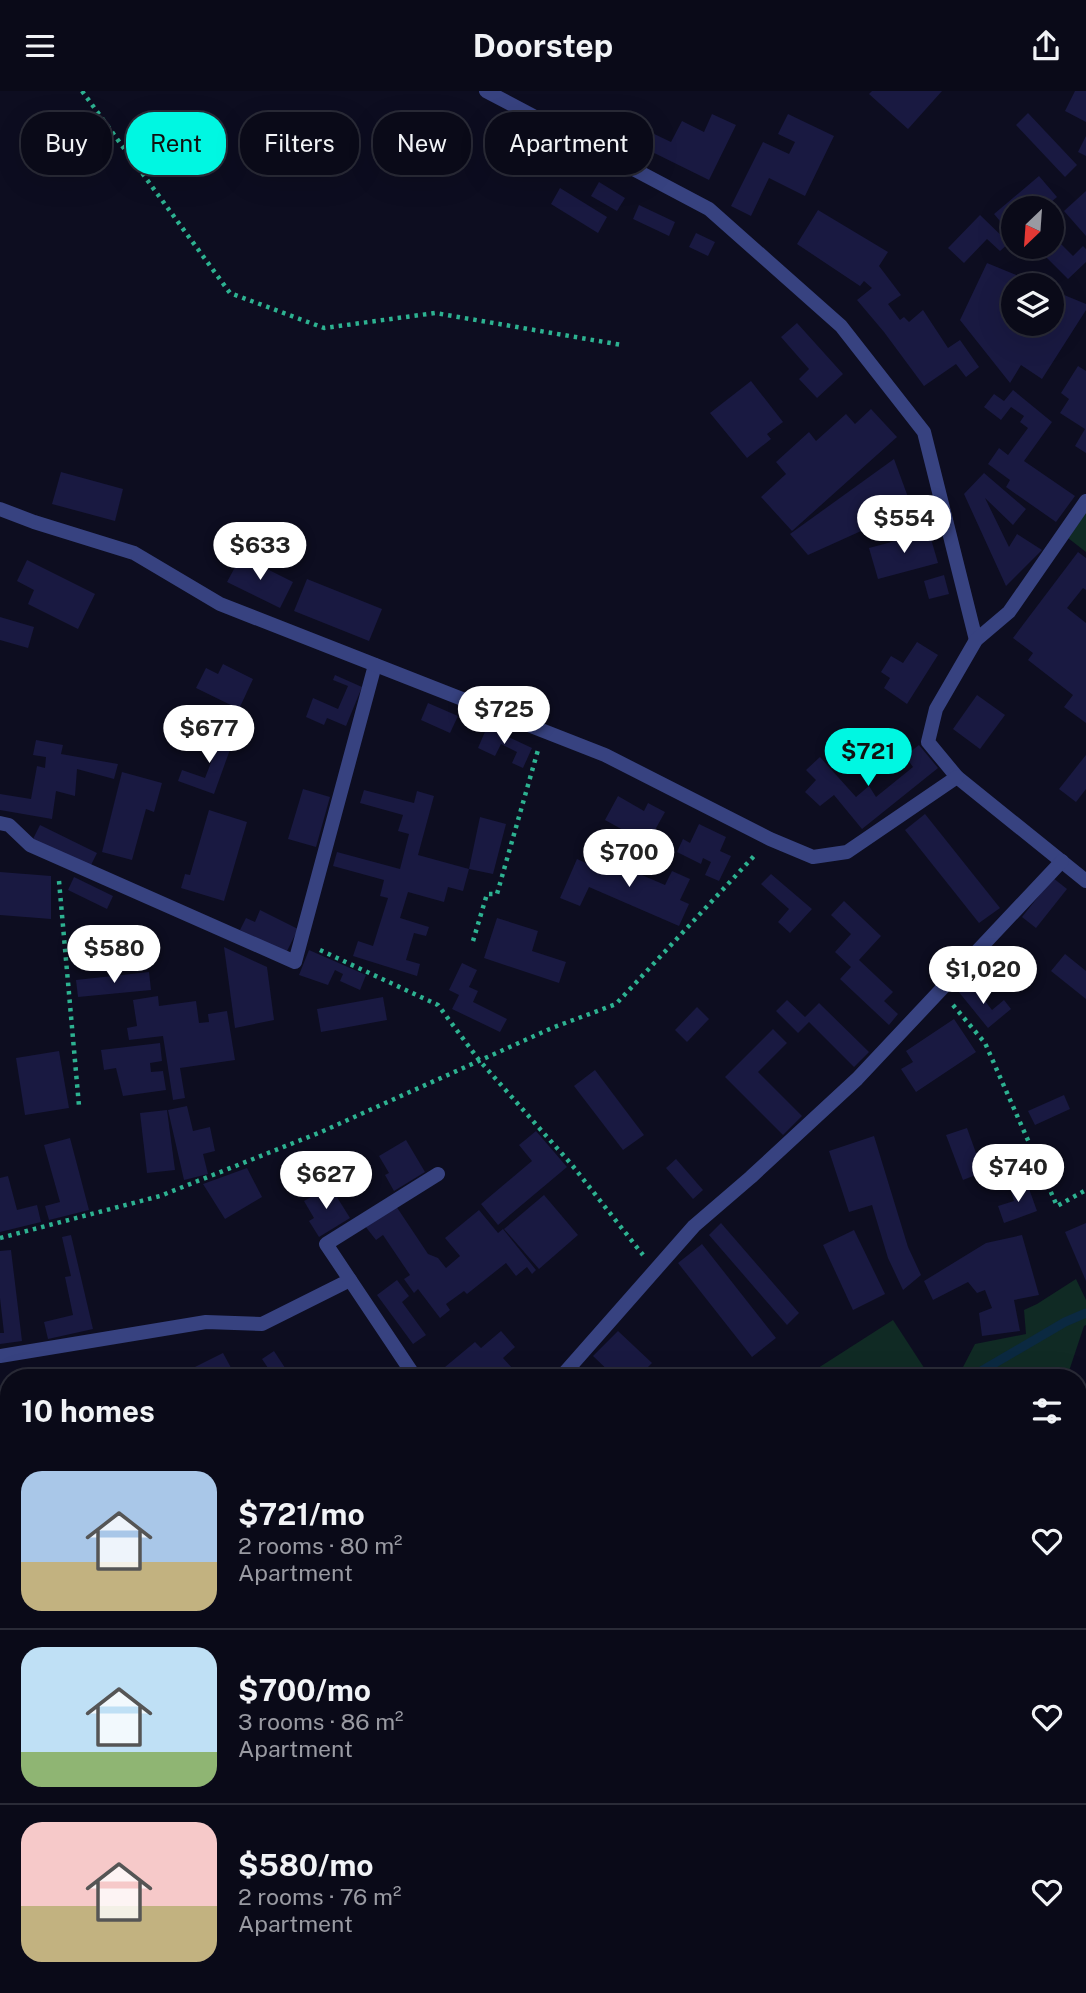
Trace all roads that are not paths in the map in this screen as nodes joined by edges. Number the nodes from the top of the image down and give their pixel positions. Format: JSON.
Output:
{"nodes":[{"id":1,"x":485,"y":91,"type":"edge"},
{"id":2,"x":1086,"y":501,"type":"edge"},
{"id":3,"x":0,"y":509,"type":"edge"},
{"id":4,"x":976,"y":639,"type":"junction"},
{"id":5,"x":374,"y":665,"type":"junction"},
{"id":6,"x":957,"y":777,"type":"junction"},
{"id":7,"x":0,"y":823,"type":"edge"},
{"id":8,"x":1062,"y":861,"type":"junction"},
{"id":9,"x":1086,"y":881,"type":"edge"},
{"id":10,"x":438,"y":1174,"type":"dead end"},
{"id":11,"x":350,"y":1280,"type":"junction"},
{"id":12,"x":0,"y":1356,"type":"edge"},
{"id":13,"x":410,"y":1369,"type":"edge"},
{"id":14,"x":568,"y":1369,"type":"edge"}],
"edges":[{"from":1,"to":4,"type":"street"},
{"from":2,"to":4,"type":"street"},
{"from":3,"to":5,"type":"street"},
{"from":4,"to":6,"type":"street"},
{"from":5,"to":6,"type":"street"},
{"from":5,"to":7,"type":"street"},
{"from":6,"to":8,"type":"street"},
{"from":8,"to":9,"type":"street"},
{"from":8,"to":14,"type":"street"},
{"from":10,"to":11,"type":"street"},
{"from":11,"to":12,"type":"street"},
{"from":11,"to":13,"type":"street"}]}
